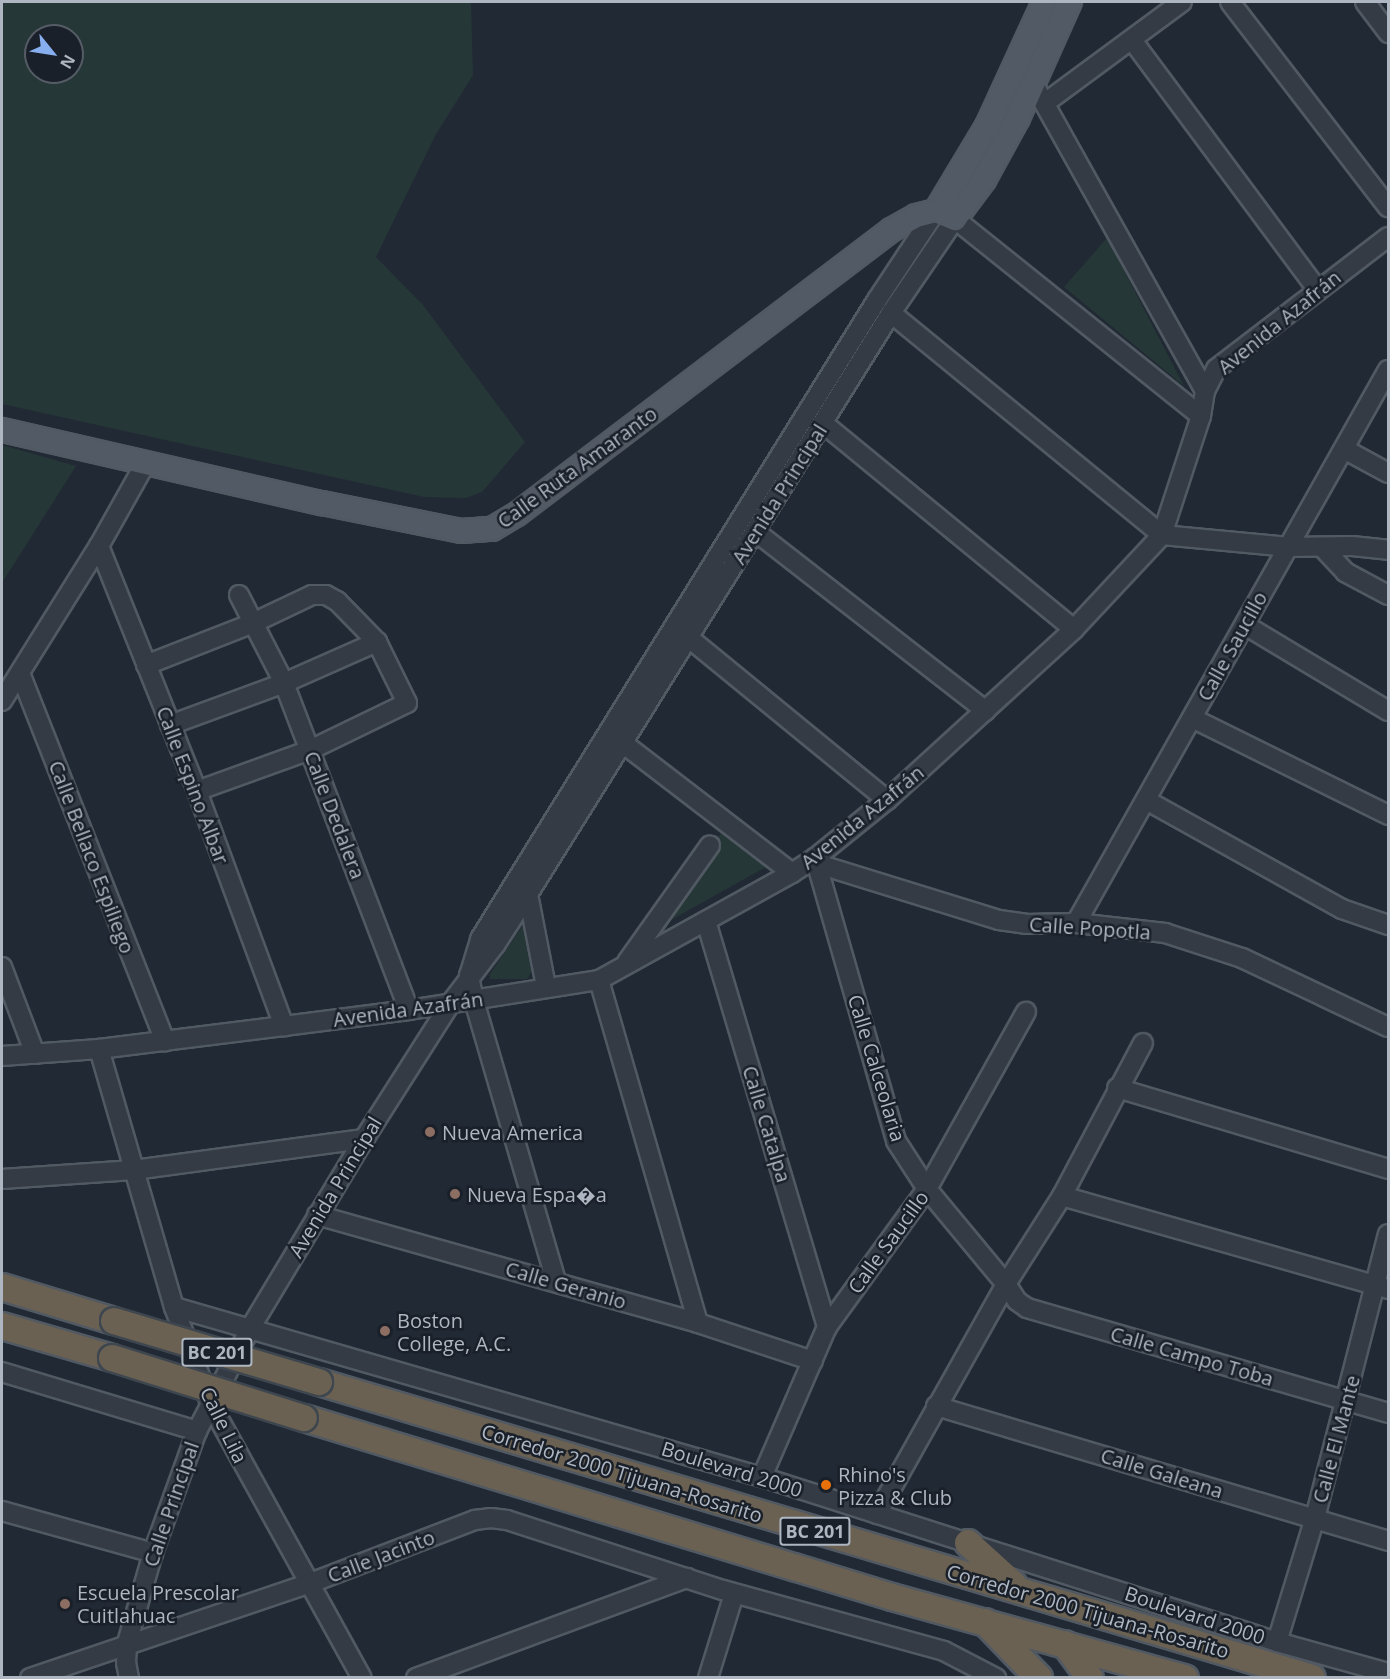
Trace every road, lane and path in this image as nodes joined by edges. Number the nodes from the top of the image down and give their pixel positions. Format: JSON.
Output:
{"nodes":[{"id":1,"x":1044,"y":2,"type":"edge"},
{"id":2,"x":1070,"y":2,"type":"edge"},
{"id":3,"x":1182,"y":2,"type":"edge"},
{"id":4,"x":1230,"y":2,"type":"edge"},
{"id":5,"x":1365,"y":2,"type":"edge"},
{"id":6,"x":1389,"y":33,"type":"edge"},
{"id":7,"x":1132,"y":40,"type":"junction"},
{"id":8,"x":1040,"y":94,"type":"junction"},
{"id":9,"x":1389,"y":207,"type":"edge"},
{"id":10,"x":946,"y":215,"type":"junction"},
{"id":11,"x":1389,"y":237,"type":"edge"},
{"id":12,"x":1318,"y":290,"type":"junction"},
{"id":13,"x":891,"y":313,"type":"junction"},
{"id":14,"x":1389,"y":370,"type":"edge"},
{"id":15,"x":1205,"y":391,"type":"junction"},
{"id":16,"x":1201,"y":416,"type":"junction"},
{"id":17,"x":824,"y":424,"type":"junction"},
{"id":18,"x":2,"y":430,"type":"edge"},
{"id":19,"x":1344,"y":449,"type":"junction"},
{"id":20,"x":145,"y":464,"type":"junction"},
{"id":21,"x":1389,"y":473,"type":"edge"},
{"id":22,"x":756,"y":532,"type":"junction"},
{"id":23,"x":1162,"y":535,"type":"junction"},
{"id":24,"x":99,"y":546,"type":"junction"},
{"id":25,"x":1289,"y":547,"type":"junction"},
{"id":26,"x":1323,"y":548,"type":"junction"},
{"id":27,"x":1389,"y":550,"type":"edge"},
{"id":28,"x":239,"y":594,"type":"dead end"},
{"id":29,"x":1389,"y":595,"type":"edge"},
{"id":30,"x":253,"y":623,"type":"junction"},
{"id":31,"x":1245,"y":625,"type":"junction"},
{"id":32,"x":1074,"y":629,"type":"junction"},
{"id":33,"x":689,"y":638,"type":"junction"},
{"id":34,"x":377,"y":642,"type":"junction"},
{"id":35,"x":146,"y":665,"type":"junction"},
{"id":36,"x":20,"y":673,"type":"junction"},
{"id":37,"x":284,"y":683,"type":"junction"},
{"id":38,"x":2,"y":701,"type":"edge"},
{"id":39,"x":986,"y":711,"type":"junction"},
{"id":40,"x":1389,"y":711,"type":"edge"},
{"id":41,"x":1192,"y":718,"type":"junction"},
{"id":42,"x":171,"y":725,"type":"junction"},
{"id":43,"x":624,"y":744,"type":"junction"},
{"id":44,"x":310,"y":750,"type":"junction"},
{"id":45,"x":197,"y":791,"type":"junction"},
{"id":46,"x":887,"y":800,"type":"junction"},
{"id":47,"x":1146,"y":800,"type":"junction"},
{"id":48,"x":1389,"y":815,"type":"edge"},
{"id":49,"x":710,"y":845,"type":"dead end"},
{"id":50,"x":817,"y":861,"type":"junction"},
{"id":51,"x":792,"y":873,"type":"junction"},
{"id":52,"x":528,"y":894,"type":"junction"},
{"id":53,"x":706,"y":921,"type":"junction"},
{"id":54,"x":1076,"y":923,"type":"junction"},
{"id":55,"x":1389,"y":925,"type":"edge"},
{"id":56,"x":624,"y":966,"type":"junction"},
{"id":57,"x":2,"y":967,"type":"edge"},
{"id":58,"x":469,"y":976,"type":"junction"},
{"id":59,"x":599,"y":980,"type":"junction"},
{"id":60,"x":546,"y":987,"type":"junction"},
{"id":61,"x":474,"y":1000,"type":"junction"},
{"id":62,"x":450,"y":1004,"type":"junction"},
{"id":63,"x":408,"y":1010,"type":"junction"},
{"id":64,"x":1026,"y":1012,"type":"dead end"},
{"id":65,"x":284,"y":1026,"type":"junction"},
{"id":66,"x":1389,"y":1027,"type":"edge"},
{"id":67,"x":165,"y":1041,"type":"junction"},
{"id":68,"x":1143,"y":1043,"type":"dead end"},
{"id":69,"x":99,"y":1049,"type":"junction"},
{"id":70,"x":35,"y":1054,"type":"junction"},
{"id":71,"x":2,"y":1056,"type":"edge"},
{"id":72,"x":1117,"y":1088,"type":"junction"},
{"id":73,"x":364,"y":1139,"type":"junction"},
{"id":74,"x":1389,"y":1169,"type":"edge"},
{"id":75,"x":134,"y":1170,"type":"junction"},
{"id":76,"x":2,"y":1179,"type":"edge"},
{"id":77,"x":927,"y":1189,"type":"junction"},
{"id":78,"x":1062,"y":1196,"type":"junction"},
{"id":79,"x":317,"y":1215,"type":"junction"},
{"id":80,"x":1389,"y":1234,"type":"edge"},
{"id":81,"x":556,"y":1281,"type":"junction"},
{"id":82,"x":1006,"y":1284,"type":"junction"},
{"id":83,"x":2,"y":1287,"type":"edge"},
{"id":84,"x":1382,"y":1287,"type":"edge"},
{"id":85,"x":174,"y":1307,"type":"junction"},
{"id":86,"x":698,"y":1323,"type":"junction"},
{"id":87,"x":2,"y":1326,"type":"edge"},
{"id":88,"x":251,"y":1327,"type":"junction"},
{"id":89,"x":827,"y":1327,"type":"junction"},
{"id":90,"x":813,"y":1361,"type":"junction"},
{"id":91,"x":2,"y":1372,"type":"edge"},
{"id":92,"x":1346,"y":1401,"type":"junction"},
{"id":93,"x":210,"y":1403,"type":"junction"},
{"id":94,"x":936,"y":1406,"type":"junction"},
{"id":95,"x":1389,"y":1413,"type":"edge"},
{"id":96,"x":196,"y":1431,"type":"junction"},
{"id":97,"x":762,"y":1477,"type":"junction"},
{"id":98,"x":2,"y":1511,"type":"edge"},
{"id":99,"x":877,"y":1514,"type":"junction"},
{"id":100,"x":1315,"y":1518,"type":"junction"},
{"id":101,"x":848,"y":1540,"type":"junction"},
{"id":102,"x":1389,"y":1541,"type":"edge"},
{"id":103,"x":968,"y":1543,"type":"junction"},
{"id":104,"x":153,"y":1553,"type":"junction"},
{"id":105,"x":903,"y":1557,"type":"junction"},
{"id":106,"x":687,"y":1578,"type":"junction"},
{"id":107,"x":834,"y":1580,"type":"junction"},
{"id":108,"x":308,"y":1584,"type":"junction"},
{"id":109,"x":1019,"y":1590,"type":"junction"},
{"id":110,"x":734,"y":1594,"type":"junction"},
{"id":111,"x":891,"y":1597,"type":"junction"},
{"id":112,"x":985,"y":1622,"type":"junction"},
{"id":113,"x":1277,"y":1642,"type":"junction"},
{"id":114,"x":128,"y":1643,"type":"junction"},
{"id":115,"x":1065,"y":1644,"type":"junction"},
{"id":116,"x":1389,"y":1673,"type":"edge"},
{"id":117,"x":1175,"y":1676,"type":"edge"},
{"id":118,"x":30,"y":1677,"type":"edge"},
{"id":119,"x":129,"y":1677,"type":"edge"},
{"id":120,"x":362,"y":1677,"type":"edge"},
{"id":121,"x":416,"y":1677,"type":"edge"},
{"id":122,"x":708,"y":1677,"type":"edge"},
{"id":123,"x":996,"y":1677,"type":"edge"},
{"id":124,"x":1039,"y":1677,"type":"edge"},
{"id":125,"x":1090,"y":1677,"type":"edge"},
{"id":126,"x":1312,"y":1677,"type":"edge"}],
"edges":[{"from":1,"to":10,"type":"main road","name":"Avenida Principal"},
{"from":2,"to":8,"type":"main road","name":"Avenida Principal"},
{"from":3,"to":7,"type":"street"},
{"from":4,"to":9,"type":"street"},
{"from":5,"to":6,"type":"street"},
{"from":7,"to":8,"type":"street"},
{"from":7,"to":12,"type":"street"},
{"from":8,"to":10,"type":"main road","name":"Avenida Principal"},
{"from":8,"to":15,"type":"street"},
{"from":10,"to":13,"type":"street","name":"Avenida Principal"},
{"from":10,"to":16,"type":"street"},
{"from":10,"to":20,"type":"main road","name":"Calle Ruta Amaranto"},
{"from":10,"to":58,"type":"street","name":"Avenida Principal"},
{"from":11,"to":12,"type":"street","name":"Avenida Azafrán"},
{"from":12,"to":15,"type":"street","name":"Avenida Azafrán"},
{"from":13,"to":17,"type":"street","name":"Avenida Principal"},
{"from":13,"to":23,"type":"street"},
{"from":14,"to":19,"type":"street","name":"Calle Saucillo"},
{"from":15,"to":16,"type":"street","name":"Avenida Azafrán"},
{"from":16,"to":23,"type":"street","name":"Avenida Azafrán"},
{"from":17,"to":22,"type":"street","name":"Avenida Principal"},
{"from":17,"to":32,"type":"street"},
{"from":18,"to":20,"type":"main road","name":"Calle Ruta Amaranto"},
{"from":19,"to":21,"type":"street"},
{"from":19,"to":25,"type":"street","name":"Calle Saucillo"},
{"from":20,"to":24,"type":"street"},
{"from":22,"to":33,"type":"street","name":"Avenida Principal"},
{"from":22,"to":39,"type":"street"},
{"from":23,"to":25,"type":"street"},
{"from":23,"to":32,"type":"street","name":"Avenida Azafrán"},
{"from":24,"to":35,"type":"street","name":"Calle Espino Albar"},
{"from":24,"to":36,"type":"street"},
{"from":25,"to":26,"type":"street"},
{"from":25,"to":31,"type":"street","name":"Calle Saucillo"},
{"from":26,"to":27,"type":"street"},
{"from":26,"to":29,"type":"street"},
{"from":28,"to":30,"type":"street","name":"Calle Dedalera"},
{"from":30,"to":34,"type":"street"},
{"from":30,"to":35,"type":"street"},
{"from":30,"to":37,"type":"street","name":"Calle Dedalera"},
{"from":31,"to":40,"type":"street"},
{"from":31,"to":41,"type":"street","name":"Calle Saucillo"},
{"from":32,"to":39,"type":"street","name":"Avenida Azafrán"},
{"from":33,"to":43,"type":"street","name":"Avenida Principal"},
{"from":33,"to":46,"type":"street"},
{"from":34,"to":37,"type":"street"},
{"from":34,"to":44,"type":"street"},
{"from":35,"to":42,"type":"street","name":"Calle Espino Albar"},
{"from":36,"to":38,"type":"street"},
{"from":36,"to":67,"type":"street","name":"Calle Bellaco Espiliego"},
{"from":37,"to":42,"type":"street"},
{"from":37,"to":44,"type":"street","name":"Calle Dedalera"},
{"from":39,"to":46,"type":"street","name":"Avenida Azafrán"},
{"from":41,"to":47,"type":"street","name":"Calle Saucillo"},
{"from":41,"to":48,"type":"street"},
{"from":42,"to":45,"type":"street","name":"Calle Espino Albar"},
{"from":43,"to":51,"type":"street"},
{"from":43,"to":52,"type":"street","name":"Avenida Principal"},
{"from":44,"to":45,"type":"street"},
{"from":44,"to":63,"type":"street","name":"Calle Dedalera"},
{"from":45,"to":65,"type":"street","name":"Calle Espino Albar"},
{"from":46,"to":50,"type":"street","name":"Avenida Azafrán"},
{"from":47,"to":54,"type":"street","name":"Calle Saucillo"},
{"from":47,"to":55,"type":"street"},
{"from":49,"to":56,"type":"street"},
{"from":50,"to":51,"type":"street","name":"Avenida Azafrán"},
{"from":50,"to":54,"type":"street","name":"Calle Popotla"},
{"from":50,"to":77,"type":"street","name":"Calle Calceolaria"},
{"from":51,"to":53,"type":"street","name":"Avenida Azafrán"},
{"from":52,"to":58,"type":"street","name":"Avenida Principal"},
{"from":52,"to":60,"type":"street"},
{"from":53,"to":56,"type":"street","name":"Avenida Azafrán"},
{"from":53,"to":89,"type":"street","name":"Calle Catalpa"},
{"from":54,"to":66,"type":"street","name":"Calle Popotla"},
{"from":56,"to":59,"type":"street","name":"Avenida Azafrán"},
{"from":57,"to":70,"type":"street"},
{"from":58,"to":61,"type":"street"},
{"from":58,"to":62,"type":"street","name":"Avenida Principal"},
{"from":59,"to":60,"type":"street","name":"Avenida Azafrán"},
{"from":59,"to":86,"type":"street"},
{"from":60,"to":61,"type":"street","name":"Avenida Azafrán"},
{"from":61,"to":62,"type":"street","name":"Avenida Azafrán"},
{"from":61,"to":81,"type":"street"},
{"from":62,"to":63,"type":"street","name":"Avenida Azafrán"},
{"from":62,"to":73,"type":"street","name":"Avenida Principal"},
{"from":63,"to":65,"type":"street","name":"Avenida Azafrán"},
{"from":64,"to":77,"type":"street","name":"Calle Saucillo"},
{"from":65,"to":67,"type":"street","name":"Avenida Azafrán"},
{"from":67,"to":69,"type":"street","name":"Avenida Azafrán"},
{"from":68,"to":72,"type":"street"},
{"from":69,"to":70,"type":"street","name":"Avenida Azafrán"},
{"from":69,"to":75,"type":"street","name":"Calle Lila"},
{"from":70,"to":71,"type":"street","name":"Avenida Azafrán"},
{"from":72,"to":74,"type":"street"},
{"from":72,"to":78,"type":"street"},
{"from":73,"to":75,"type":"street"},
{"from":73,"to":79,"type":"street","name":"Avenida Principal"},
{"from":75,"to":76,"type":"street"},
{"from":75,"to":85,"type":"street","name":"Calle Lila"},
{"from":77,"to":82,"type":"street","name":"Calle Calceolaria"},
{"from":77,"to":89,"type":"street","name":"Calle Saucillo"},
{"from":78,"to":82,"type":"street"},
{"from":78,"to":84,"type":"street"},
{"from":79,"to":81,"type":"street","name":"Calle Geranio"},
{"from":79,"to":88,"type":"street","name":"Avenida Principal"},
{"from":80,"to":84,"type":"street","name":"Calle El Mante"},
{"from":81,"to":86,"type":"street","name":"Calle Geranio"},
{"from":82,"to":92,"type":"street","name":"Calle Campo Toba"},
{"from":82,"to":94,"type":"street"},
{"from":83,"to":101,"type":"highway","name":"Corredor 2000 Tijuana-Rosarito","number":"BC 201","bridge":true},
{"from":84,"to":92,"type":"street","name":"Calle El Mante"},
{"from":85,"to":88,"type":"street","name":"Boulevard 2000"},
{"from":85,"to":93,"type":"street","name":"Calle Lila"},
{"from":86,"to":90,"type":"street","name":"Calle Geranio"},
{"from":87,"to":107,"type":"highway","name":"Corredor 2000 Tijuana-Rosarito","number":"BC 201","bridge":true},
{"from":88,"to":93,"type":"street","name":"Avenida Principal"},
{"from":88,"to":97,"type":"street","name":"Boulevard 2000"},
{"from":89,"to":90,"type":"street","name":"Calle Saucillo"},
{"from":90,"to":97,"type":"street","name":"Calle Saucillo"},
{"from":91,"to":96,"type":"street"},
{"from":92,"to":95,"type":"street","name":"Calle Campo Toba"},
{"from":92,"to":100,"type":"street","name":"Calle El Mante"},
{"from":93,"to":96,"type":"street","name":"Calle Principal"},
{"from":93,"to":108,"type":"street","name":"Calle Lila"},
{"from":94,"to":99,"type":"street"},
{"from":94,"to":100,"type":"street","name":"Calle Galeana"},
{"from":96,"to":104,"type":"street","name":"Calle Principal"},
{"from":97,"to":99,"type":"street","name":"Boulevard 2000"},
{"from":98,"to":104,"type":"street"},
{"from":99,"to":103,"type":"street","name":"Boulevard 2000"},
{"from":100,"to":102,"type":"street","name":"Calle Galeana"},
{"from":100,"to":113,"type":"street","name":"Calle El Mante"},
{"from":101,"to":105,"type":"highway","name":"Corredor 2000 Tijuana-Rosarito","number":"BC 201"},
{"from":101,"to":107,"type":"highway"},
{"from":103,"to":109,"type":"highway"},
{"from":103,"to":113,"type":"street","name":"Boulevard 2000"},
{"from":104,"to":114,"type":"street","name":"Calle Principal"},
{"from":105,"to":109,"type":"highway","name":"Corredor 2000 Tijuana-Rosarito","number":"BC 201"},
{"from":105,"to":111,"type":"highway"},
{"from":106,"to":108,"type":"street","name":"Calle Jacinto"},
{"from":106,"to":110,"type":"street","name":"Calle Jacinto"},
{"from":106,"to":121,"type":"street"},
{"from":107,"to":111,"type":"highway","name":"Corredor 2000 Tijuana-Rosarito","number":"BC 201"},
{"from":108,"to":114,"type":"street","name":"Calle Jacinto"},
{"from":108,"to":120,"type":"street","name":"Calle Lila"},
{"from":109,"to":126,"type":"highway","name":"Corredor 2000 Tijuana-Rosarito","number":"BC 201"},
{"from":110,"to":122,"type":"street"},
{"from":110,"to":123,"type":"street","name":"Calle Jacinto"},
{"from":111,"to":112,"type":"highway","name":"Corredor 2000 Tijuana-Rosarito","number":"BC 201"},
{"from":112,"to":115,"type":"highway","name":"Corredor 2000 Tijuana-Rosarito","number":"BC 201"},
{"from":112,"to":124,"type":"highway"},
{"from":113,"to":116,"type":"street","name":"Boulevard 2000"},
{"from":114,"to":118,"type":"street","name":"Calle Jacinto"},
{"from":114,"to":119,"type":"street","name":"Calle Principal"},
{"from":115,"to":117,"type":"highway","name":"Corredor 2000 Tijuana-Rosarito","number":"BC 201"},
{"from":115,"to":125,"type":"highway"}]}
